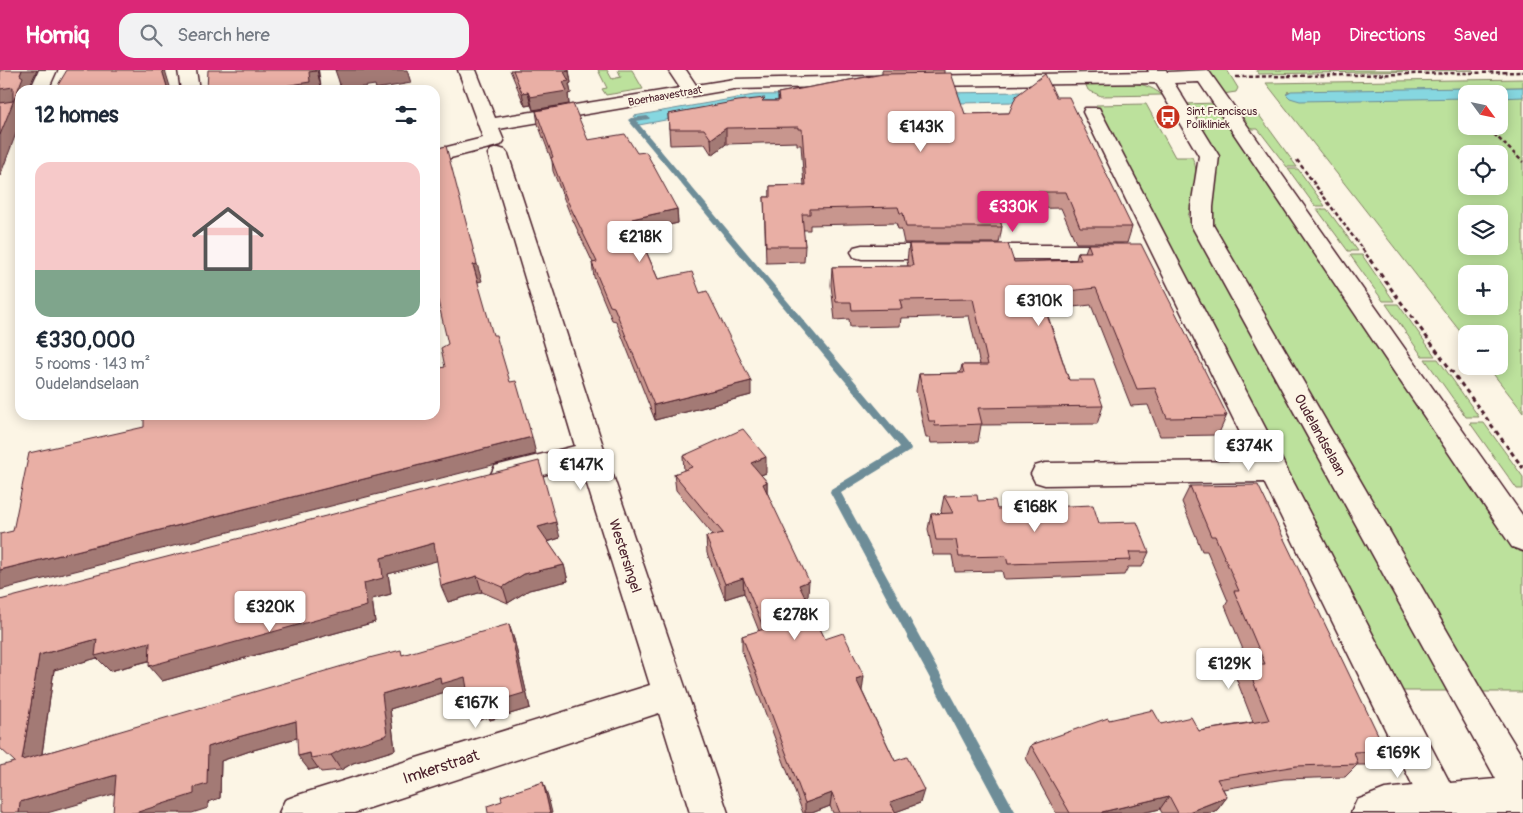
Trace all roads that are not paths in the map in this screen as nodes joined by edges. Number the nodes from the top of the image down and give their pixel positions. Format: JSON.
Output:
{"nodes":[{"id":1,"x":48,"y":70,"type":"edge"},
{"id":2,"x":187,"y":70,"type":"edge"},
{"id":3,"x":328,"y":70,"type":"edge"},
{"id":4,"x":468,"y":70,"type":"edge"},
{"id":5,"x":678,"y":70,"type":"edge"},
{"id":6,"x":1201,"y":73,"type":"edge"},
{"id":7,"x":1159,"y":74,"type":"edge"},
{"id":8,"x":734,"y":77,"type":"edge"},
{"id":9,"x":40,"y":85,"type":"edge"},
{"id":10,"x":189,"y":85,"type":"edge"},
{"id":11,"x":330,"y":85,"type":"edge"},
{"id":12,"x":691,"y":91,"type":"junction"},
{"id":13,"x":1092,"y":112,"type":"dead end"},
{"id":14,"x":493,"y":140,"type":"junction"},
{"id":15,"x":440,"y":155,"type":"edge"},
{"id":16,"x":862,"y":252,"type":"dead end"},
{"id":17,"x":1163,"y":252,"type":"junction"},
{"id":18,"x":591,"y":452,"type":"junction"},
{"id":19,"x":1273,"y":471,"type":"junction"},
{"id":20,"x":1045,"y":474,"type":"dead end"},
{"id":21,"x":476,"y":481,"type":"edge"},
{"id":22,"x":1523,"y":539,"type":"edge"},
{"id":23,"x":670,"y":694,"type":"junction"},
{"id":24,"x":1523,"y":793,"type":"edge"},
{"id":25,"x":1444,"y":807,"type":"edge"},
{"id":26,"x":298,"y":813,"type":"edge"},
{"id":27,"x":709,"y":813,"type":"edge"},
{"id":28,"x":1370,"y":813,"type":"edge"}],
"edges":[{"from":1,"to":9,"type":"street"},
{"from":2,"to":10,"type":"street"},
{"from":3,"to":11,"type":"street"},
{"from":4,"to":14,"type":"street","name":"Westersingel"},
{"from":5,"to":12,"type":"street"},
{"from":6,"to":7,"type":"street","name":"Boerhaavestraat"},
{"from":6,"to":22,"type":"street"},
{"from":7,"to":8,"type":"street","name":"Boerhaavestraat"},
{"from":7,"to":24,"type":"street","name":"Oudelandselaan"},
{"from":8,"to":12,"type":"street","name":"Boerhaavestraat"},
{"from":12,"to":14,"type":"street","name":"Boerhaavestraat"},
{"from":13,"to":17,"type":"street"},
{"from":14,"to":15,"type":"street","name":"Boerhaavestraat"},
{"from":14,"to":18,"type":"street","name":"Westersingel"},
{"from":16,"to":17,"type":"street"},
{"from":17,"to":19,"type":"street"},
{"from":18,"to":21,"type":"street"},
{"from":18,"to":23,"type":"street","name":"Westersingel"},
{"from":19,"to":20,"type":"street"},
{"from":19,"to":25,"type":"street"},
{"from":23,"to":26,"type":"street","name":"Imkerstraat"},
{"from":23,"to":27,"type":"street","name":"Westersingel"},
{"from":24,"to":25,"type":"street"},
{"from":25,"to":28,"type":"street"}]}
